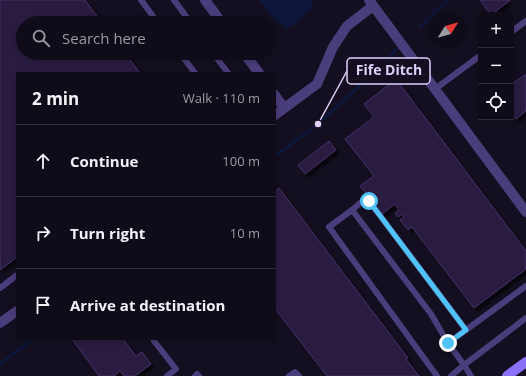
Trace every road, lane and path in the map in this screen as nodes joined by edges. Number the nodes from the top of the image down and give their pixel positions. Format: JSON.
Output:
{"nodes":[{"id":1,"x":141,"y":0,"type":"edge"},
{"id":2,"x":174,"y":0,"type":"edge"},
{"id":3,"x":205,"y":0,"type":"edge"},
{"id":4,"x":374,"y":2,"type":"edge"},
{"id":5,"x":153,"y":16,"type":"edge"},
{"id":6,"x":186,"y":16,"type":"edge"},
{"id":7,"x":217,"y":16,"type":"edge"},
{"id":8,"x":526,"y":21,"type":"edge"},
{"id":9,"x":514,"y":30,"type":"edge"},
{"id":10,"x":478,"y":57,"type":"edge"},
{"id":11,"x":185,"y":60,"type":"edge"},
{"id":12,"x":218,"y":60,"type":"edge"},
{"id":13,"x":249,"y":60,"type":"edge"},
{"id":14,"x":194,"y":72,"type":"edge"},
{"id":15,"x":227,"y":72,"type":"edge"},
{"id":16,"x":258,"y":72,"type":"edge"},
{"id":17,"x":435,"y":89,"type":"junction"},
{"id":18,"x":276,"y":96,"type":"edge"},
{"id":19,"x":284,"y":108,"type":"junction"},
{"id":20,"x":276,"y":114,"type":"edge"},
{"id":21,"x":352,"y":210,"type":"junction"},
{"id":22,"x":526,"y":211,"type":"edge"},
{"id":23,"x":16,"y":276,"type":"edge"},
{"id":24,"x":526,"y":286,"type":"edge"},
{"id":25,"x":0,"y":288,"type":"edge"},
{"id":26,"x":16,"y":312,"type":"edge"},
{"id":27,"x":526,"y":318,"type":"edge"},
{"id":28,"x":0,"y":323,"type":"edge"},
{"id":29,"x":466,"y":330,"type":"junction"},
{"id":30,"x":154,"y":341,"type":"dead end"},
{"id":31,"x":448,"y":343,"type":"junction"},
{"id":32,"x":526,"y":362,"type":"edge"},
{"id":33,"x":464,"y":365,"type":"junction"},
{"id":34,"x":167,"y":376,"type":"edge"},
{"id":35,"x":195,"y":376,"type":"edge"},
{"id":36,"x":199,"y":376,"type":"edge"},
{"id":37,"x":289,"y":376,"type":"edge"},
{"id":38,"x":299,"y":376,"type":"edge"},
{"id":39,"x":437,"y":376,"type":"edge"},
{"id":40,"x":451,"y":376,"type":"edge"},
{"id":41,"x":471,"y":376,"type":"edge"},
{"id":42,"x":507,"y":376,"type":"edge"}],
"edges":[{"from":1,"to":5,"type":"lane"},
{"from":2,"to":6,"type":"lane"},
{"from":3,"to":7,"type":"street"},
{"from":4,"to":17,"type":"street"},
{"from":4,"to":19,"type":"street"},
{"from":8,"to":9,"type":"lane"},
{"from":10,"to":17,"type":"lane"},
{"from":11,"to":14,"type":"lane"},
{"from":12,"to":15,"type":"lane"},
{"from":13,"to":16,"type":"street"},
{"from":17,"to":22,"type":"street"},
{"from":18,"to":19,"type":"street"},
{"from":19,"to":20,"type":"street"},
{"from":21,"to":29,"type":"lane"},
{"from":21,"to":31,"type":"lane"},
{"from":21,"to":39,"type":"lane"},
{"from":23,"to":25,"type":"lane"},
{"from":24,"to":29,"type":"lane"},
{"from":26,"to":28,"type":"street"},
{"from":27,"to":33,"type":"lane"},
{"from":29,"to":31,"type":"lane"},
{"from":30,"to":34,"type":"lane"},
{"from":31,"to":33,"type":"lane"},
{"from":32,"to":42,"type":"main road"},
{"from":33,"to":40,"type":"lane"},
{"from":33,"to":41,"type":"lane"},
{"from":35,"to":36,"type":"lane"},
{"from":37,"to":38,"type":"lane"}]}
